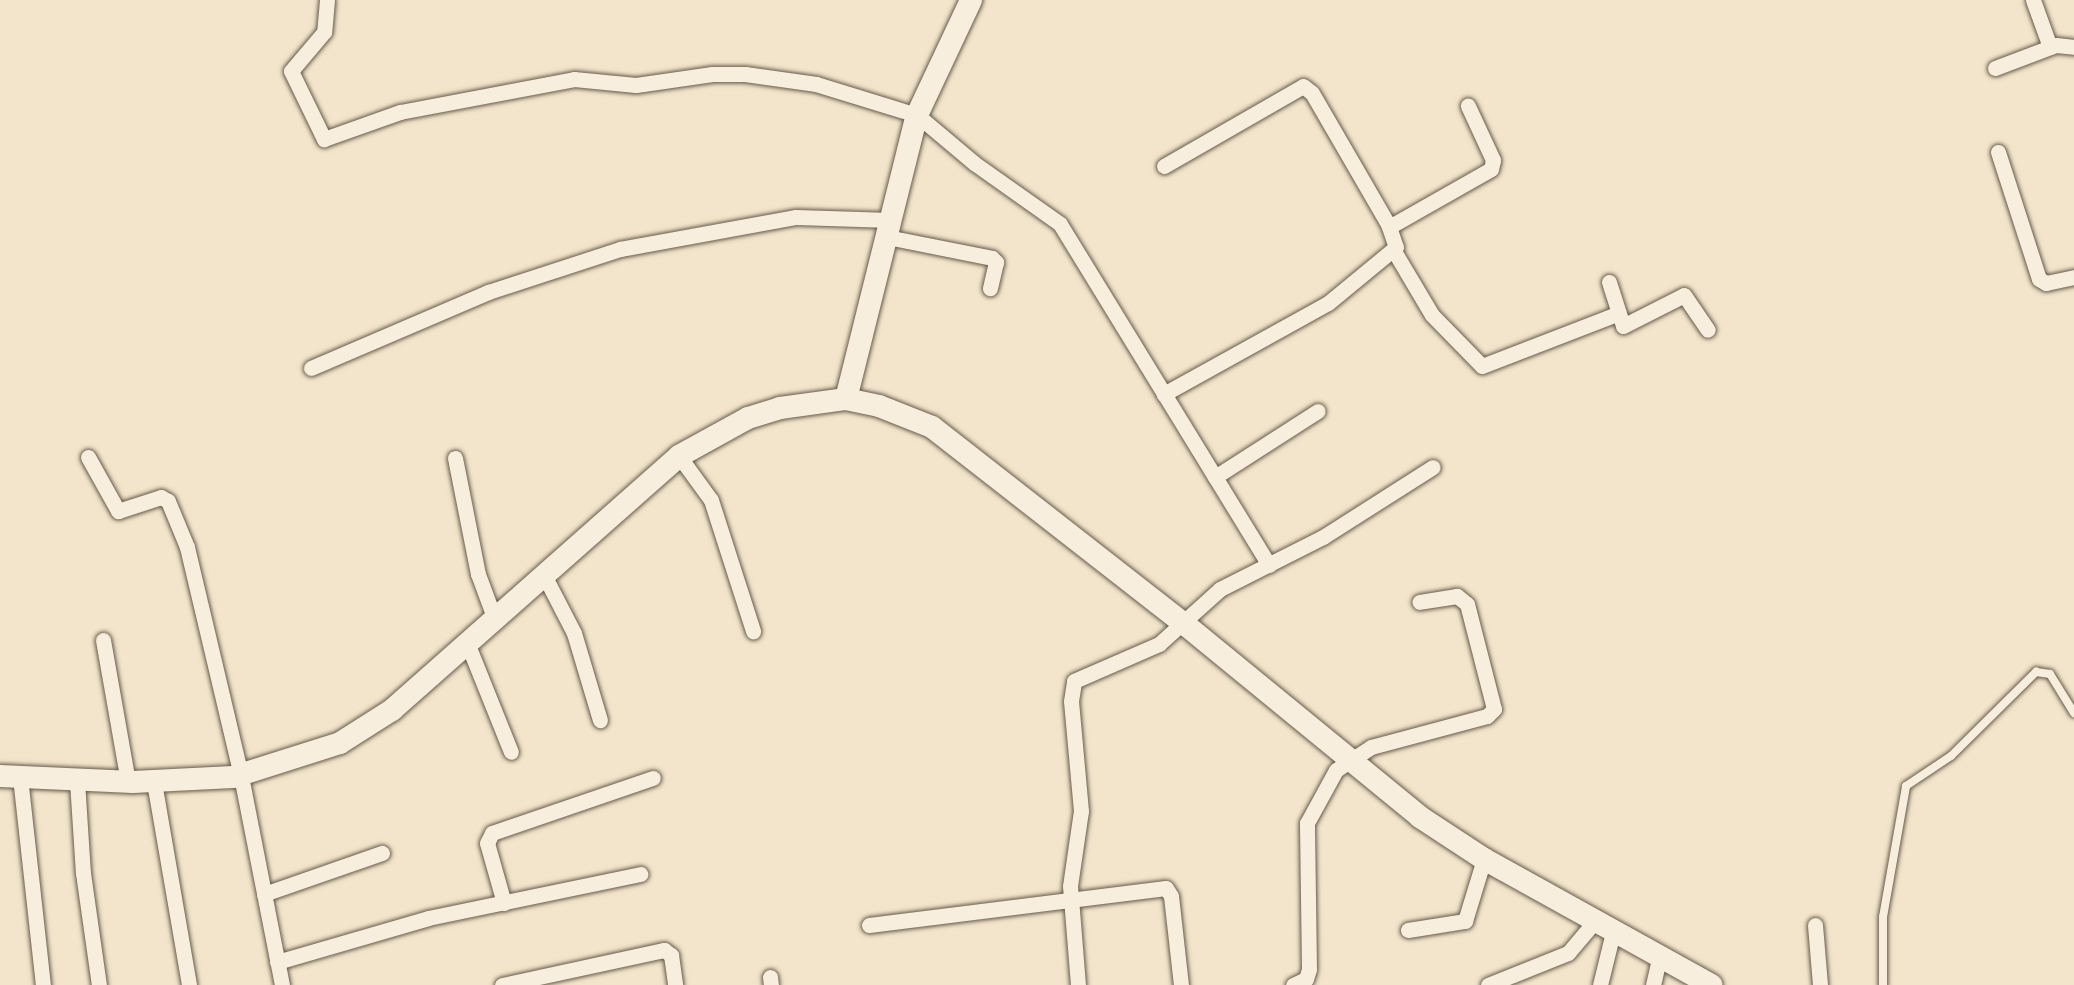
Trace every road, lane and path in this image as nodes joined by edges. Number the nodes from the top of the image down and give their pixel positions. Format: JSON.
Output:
{"nodes":[{"id":1,"x":327,"y":0,"type":"edge"},
{"id":2,"x":2033,"y":0,"type":"edge"},
{"id":3,"x":970,"y":3,"type":"edge"},
{"id":4,"x":2050,"y":47,"type":"junction"},
{"id":5,"x":2074,"y":47,"type":"edge"},
{"id":6,"x":1996,"y":68,"type":"dead end"},
{"id":7,"x":1468,"y":106,"type":"dead end"},
{"id":8,"x":917,"y":116,"type":"junction"},
{"id":9,"x":1998,"y":152,"type":"dead end"},
{"id":10,"x":1164,"y":166,"type":"dead end"},
{"id":11,"x":1389,"y":227,"type":"junction"},
{"id":12,"x":889,"y":229,"type":"junction"},
{"id":13,"x":1394,"y":252,"type":"junction"},
{"id":14,"x":2074,"y":276,"type":"edge"},
{"id":15,"x":1608,"y":282,"type":"dead end"},
{"id":16,"x":990,"y":288,"type":"dead end"},
{"id":17,"x":1617,"y":314,"type":"junction"},
{"id":18,"x":1708,"y":330,"type":"dead end"},
{"id":19,"x":311,"y":368,"type":"dead end"},
{"id":20,"x":1164,"y":394,"type":"junction"},
{"id":21,"x":846,"y":399,"type":"junction"},
{"id":22,"x":1318,"y":411,"type":"dead end"},
{"id":23,"x":88,"y":457,"type":"dead end"},
{"id":24,"x":455,"y":458,"type":"dead end"},
{"id":25,"x":687,"y":466,"type":"junction"},
{"id":26,"x":1433,"y":467,"type":"dead end"},
{"id":27,"x":1215,"y":477,"type":"junction"},
{"id":28,"x":1269,"y":564,"type":"junction"},
{"id":29,"x":551,"y":587,"type":"junction"},
{"id":30,"x":1420,"y":602,"type":"dead end"},
{"id":31,"x":495,"y":620,"type":"junction"},
{"id":32,"x":1176,"y":628,"type":"junction"},
{"id":33,"x":753,"y":631,"type":"dead end"},
{"id":34,"x":103,"y":640,"type":"dead end"},
{"id":35,"x":473,"y":655,"type":"junction"},
{"id":36,"x":2074,"y":713,"type":"edge"},
{"id":37,"x":600,"y":720,"type":"dead end"},
{"id":38,"x":511,"y":752,"type":"dead end"},
{"id":39,"x":1342,"y":764,"type":"junction"},
{"id":40,"x":653,"y":778,"type":"dead end"},
{"id":41,"x":128,"y":782,"type":"junction"},
{"id":42,"x":15,"y":784,"type":"edge"},
{"id":43,"x":77,"y":790,"type":"junction"},
{"id":44,"x":243,"y":790,"type":"junction"},
{"id":45,"x":155,"y":794,"type":"junction"},
{"id":46,"x":382,"y":853,"type":"dead end"},
{"id":47,"x":1479,"y":871,"type":"junction"},
{"id":48,"x":640,"y":874,"type":"dead end"},
{"id":49,"x":264,"y":894,"type":"junction"},
{"id":50,"x":1071,"y":897,"type":"junction"},
{"id":51,"x":504,"y":902,"type":"junction"},
{"id":52,"x":869,"y":924,"type":"dead end"},
{"id":53,"x":1815,"y":925,"type":"dead end"},
{"id":54,"x":1408,"y":930,"type":"dead end"},
{"id":55,"x":1599,"y":936,"type":"junction"},
{"id":56,"x":277,"y":962,"type":"junction"},
{"id":57,"x":1656,"y":972,"type":"edge"},
{"id":58,"x":42,"y":985,"type":"edge"},
{"id":59,"x":99,"y":985,"type":"edge"},
{"id":60,"x":189,"y":985,"type":"edge"},
{"id":61,"x":282,"y":985,"type":"edge"},
{"id":62,"x":502,"y":985,"type":"edge"},
{"id":63,"x":676,"y":985,"type":"edge"},
{"id":64,"x":1078,"y":985,"type":"edge"},
{"id":65,"x":1180,"y":985,"type":"edge"},
{"id":66,"x":1293,"y":985,"type":"edge"},
{"id":67,"x":1488,"y":985,"type":"edge"},
{"id":68,"x":1600,"y":985,"type":"edge"},
{"id":69,"x":1710,"y":985,"type":"edge"},
{"id":70,"x":1820,"y":985,"type":"edge"},
{"id":71,"x":1883,"y":985,"type":"edge"}],
"edges":[{"from":1,"to":8,"type":"street"},
{"from":2,"to":4,"type":"street"},
{"from":3,"to":8,"type":"street"},
{"from":4,"to":5,"type":"street"},
{"from":4,"to":6,"type":"street"},
{"from":7,"to":11,"type":"street"},
{"from":8,"to":12,"type":"street"},
{"from":8,"to":20,"type":"street"},
{"from":9,"to":14,"type":"street"},
{"from":10,"to":11,"type":"street"},
{"from":11,"to":13,"type":"street"},
{"from":12,"to":16,"type":"street"},
{"from":12,"to":19,"type":"street"},
{"from":12,"to":21,"type":"street"},
{"from":13,"to":17,"type":"street"},
{"from":13,"to":20,"type":"street"},
{"from":15,"to":17,"type":"street"},
{"from":17,"to":18,"type":"street"},
{"from":20,"to":27,"type":"street"},
{"from":21,"to":25,"type":"street"},
{"from":21,"to":32,"type":"street"},
{"from":22,"to":27,"type":"street"},
{"from":23,"to":44,"type":"street"},
{"from":24,"to":31,"type":"street"},
{"from":25,"to":29,"type":"street"},
{"from":25,"to":33,"type":"street"},
{"from":26,"to":28,"type":"street"},
{"from":27,"to":28,"type":"street"},
{"from":28,"to":32,"type":"street"},
{"from":29,"to":31,"type":"street"},
{"from":29,"to":37,"type":"street"},
{"from":30,"to":39,"type":"street"},
{"from":31,"to":35,"type":"street"},
{"from":32,"to":39,"type":"street"},
{"from":32,"to":50,"type":"street"},
{"from":34,"to":41,"type":"street"},
{"from":35,"to":38,"type":"street"},
{"from":35,"to":44,"type":"street"},
{"from":36,"to":71,"type":"lane"},
{"from":39,"to":47,"type":"street"},
{"from":39,"to":66,"type":"street"},
{"from":40,"to":51,"type":"street"},
{"from":41,"to":43,"type":"street"},
{"from":41,"to":45,"type":"street"},
{"from":42,"to":43,"type":"street"},
{"from":42,"to":58,"type":"street"},
{"from":43,"to":59,"type":"street"},
{"from":44,"to":45,"type":"street"},
{"from":44,"to":49,"type":"street"},
{"from":45,"to":60,"type":"street"},
{"from":46,"to":49,"type":"street"},
{"from":47,"to":54,"type":"street"},
{"from":47,"to":55,"type":"street"},
{"from":48,"to":51,"type":"street"},
{"from":49,"to":56,"type":"street"},
{"from":50,"to":52,"type":"street"},
{"from":50,"to":64,"type":"street"},
{"from":50,"to":65,"type":"street"},
{"from":51,"to":56,"type":"street"},
{"from":53,"to":70,"type":"street"},
{"from":55,"to":57,"type":"street"},
{"from":55,"to":67,"type":"street"},
{"from":55,"to":68,"type":"street"},
{"from":56,"to":61,"type":"street"},
{"from":57,"to":69,"type":"street"},
{"from":62,"to":63,"type":"street"}]}
